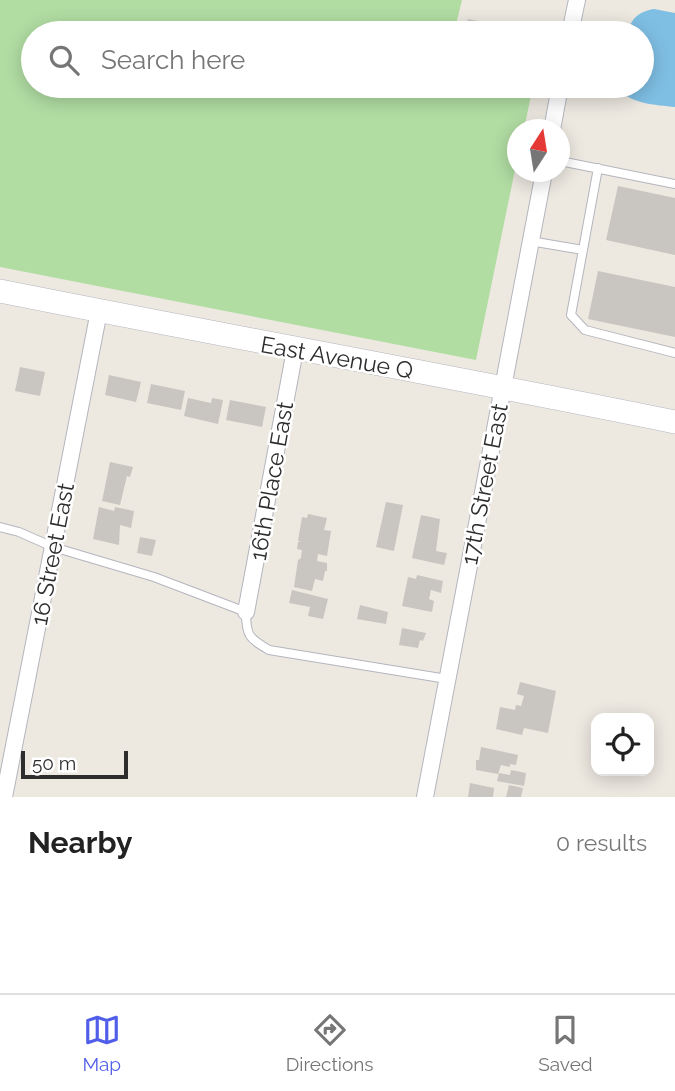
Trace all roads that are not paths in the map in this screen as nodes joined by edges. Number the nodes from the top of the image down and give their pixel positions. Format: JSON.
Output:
{"nodes":[{"id":1,"x":577,"y":0,"type":"edge"},
{"id":2,"x":573,"y":21,"type":"edge"},
{"id":3,"x":558,"y":98,"type":"edge"},
{"id":4,"x":554,"y":119,"type":"edge"},
{"id":5,"x":570,"y":162,"type":"edge"},
{"id":6,"x":598,"y":168,"type":"junction"},
{"id":7,"x":542,"y":182,"type":"edge"},
{"id":8,"x":675,"y":184,"type":"edge"},
{"id":9,"x":530,"y":241,"type":"junction"},
{"id":10,"x":583,"y":250,"type":"junction"},
{"id":11,"x":0,"y":290,"type":"edge"},
{"id":12,"x":99,"y":311,"type":"junction"},
{"id":13,"x":295,"y":350,"type":"junction"},
{"id":14,"x":675,"y":353,"type":"edge"},
{"id":15,"x":503,"y":386,"type":"junction"},
{"id":16,"x":675,"y":422,"type":"edge"},
{"id":17,"x":0,"y":527,"type":"edge"},
{"id":18,"x":53,"y":547,"type":"junction"},
{"id":19,"x":246,"y":612,"type":"junction"},
{"id":20,"x":447,"y":679,"type":"junction"},
{"id":21,"x":4,"y":797,"type":"edge"},
{"id":22,"x":425,"y":797,"type":"edge"}],
"edges":[{"from":1,"to":2,"type":"street"},
{"from":3,"to":4,"type":"street"},
{"from":5,"to":6,"type":"lane"},
{"from":6,"to":8,"type":"lane"},
{"from":6,"to":10,"type":"lane"},
{"from":7,"to":9,"type":"street","name":"17th Street East"},
{"from":9,"to":10,"type":"lane"},
{"from":9,"to":15,"type":"street","name":"17th Street East"},
{"from":10,"to":14,"type":"lane"},
{"from":11,"to":12,"type":"main road","name":"East Avenue Q"},
{"from":12,"to":13,"type":"main road","name":"East Avenue Q"},
{"from":12,"to":18,"type":"street","name":"16 Street East"},
{"from":13,"to":15,"type":"main road","name":"East Avenue Q"},
{"from":13,"to":19,"type":"street","name":"16th Place East"},
{"from":15,"to":16,"type":"main road","name":"East Avenue Q"},
{"from":15,"to":20,"type":"street","name":"17th Street East"},
{"from":17,"to":18,"type":"lane"},
{"from":18,"to":19,"type":"lane"},
{"from":18,"to":21,"type":"street","name":"16 Street East"},
{"from":19,"to":20,"type":"lane"},
{"from":20,"to":22,"type":"street","name":"17th Street East"}]}
